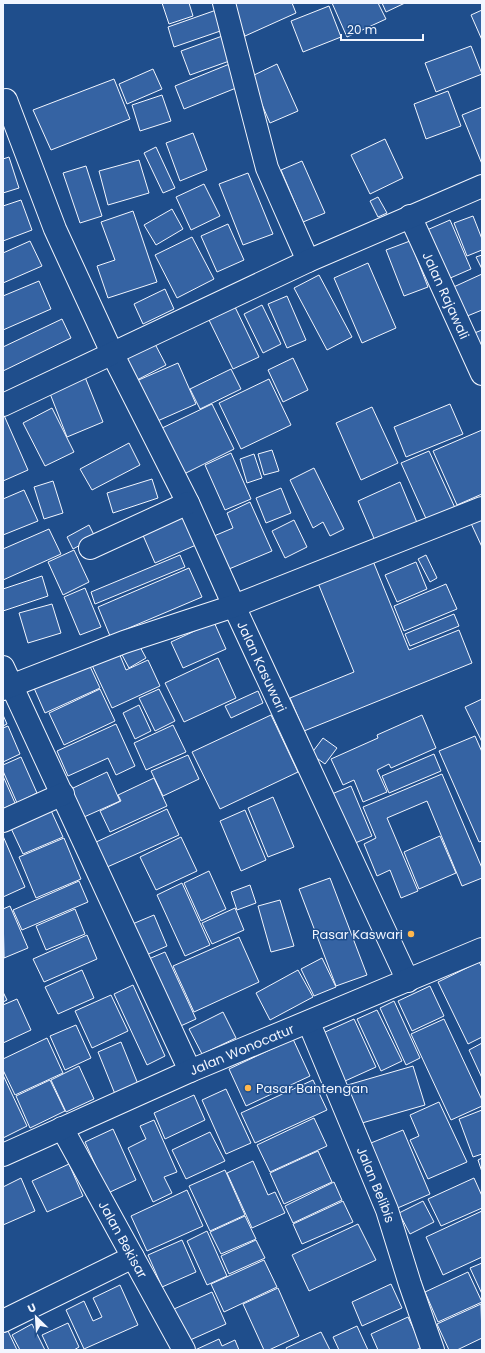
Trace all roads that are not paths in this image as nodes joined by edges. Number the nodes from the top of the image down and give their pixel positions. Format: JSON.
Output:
{"nodes":[{"id":1,"x":224,"y":3,"type":"edge"},
{"id":2,"x":6,"y":100,"type":"dead end"},
{"id":3,"x":482,"y":186,"type":"edge"},
{"id":4,"x":410,"y":216,"type":"junction"},
{"id":5,"x":308,"y":262,"type":"junction"},
{"id":6,"x":112,"y":353,"type":"junction"},
{"id":7,"x":482,"y":374,"type":"edge"},
{"id":8,"x":3,"y":405,"type":"edge"},
{"id":9,"x":188,"y":503,"type":"junction"},
{"id":10,"x":482,"y":508,"type":"edge"},
{"id":11,"x":90,"y":548,"type":"dead end"},
{"id":12,"x":234,"y":606,"type":"junction"},
{"id":13,"x":6,"y":681,"type":"edge"},
{"id":14,"x":63,"y":794,"type":"junction"},
{"id":15,"x":3,"y":821,"type":"edge"},
{"id":16,"x":482,"y":949,"type":"edge"},
{"id":17,"x":408,"y":981,"type":"junction"},
{"id":18,"x":309,"y":1023,"type":"junction"},
{"id":19,"x":190,"y":1071,"type":"junction"},
{"id":20,"x":62,"y":1128,"type":"junction"},
{"id":21,"x":4,"y":1153,"type":"edge"},
{"id":22,"x":133,"y":1257,"type":"junction"},
{"id":23,"x":3,"y":1321,"type":"edge"},
{"id":24,"x":184,"y":1350,"type":"edge"},
{"id":25,"x":434,"y":1350,"type":"edge"}],
"edges":[{"from":1,"to":5,"type":"street"},
{"from":2,"to":6,"type":"street","name":"Jalan Kasuwari"},
{"from":3,"to":4,"type":"street"},
{"from":4,"to":5,"type":"street"},
{"from":4,"to":7,"type":"street","name":"Jalan Rajawali"},
{"from":5,"to":6,"type":"street"},
{"from":6,"to":8,"type":"street"},
{"from":6,"to":9,"type":"street","name":"Jalan Kasuwari"},
{"from":9,"to":11,"type":"street"},
{"from":9,"to":12,"type":"street","name":"Jalan Kasuwari"},
{"from":10,"to":12,"type":"street"},
{"from":12,"to":13,"type":"street"},
{"from":12,"to":17,"type":"street","name":"Jalan Kasuwari"},
{"from":13,"to":14,"type":"street"},
{"from":14,"to":15,"type":"street"},
{"from":14,"to":19,"type":"street"},
{"from":16,"to":17,"type":"street","name":"Jalan Wonocatur"},
{"from":17,"to":18,"type":"street","name":"Jalan Wonocatur"},
{"from":18,"to":19,"type":"street","name":"Jalan Wonocatur"},
{"from":18,"to":25,"type":"street","name":"Jalan Belibis"},
{"from":19,"to":20,"type":"street","name":"Jalan Wonocatur"},
{"from":20,"to":21,"type":"street","name":"Jalan Wonocatur"},
{"from":20,"to":22,"type":"street","name":"Jalan Bekisar"},
{"from":22,"to":23,"type":"street"},
{"from":22,"to":24,"type":"street","name":"Jalan Bekisar"}]}
